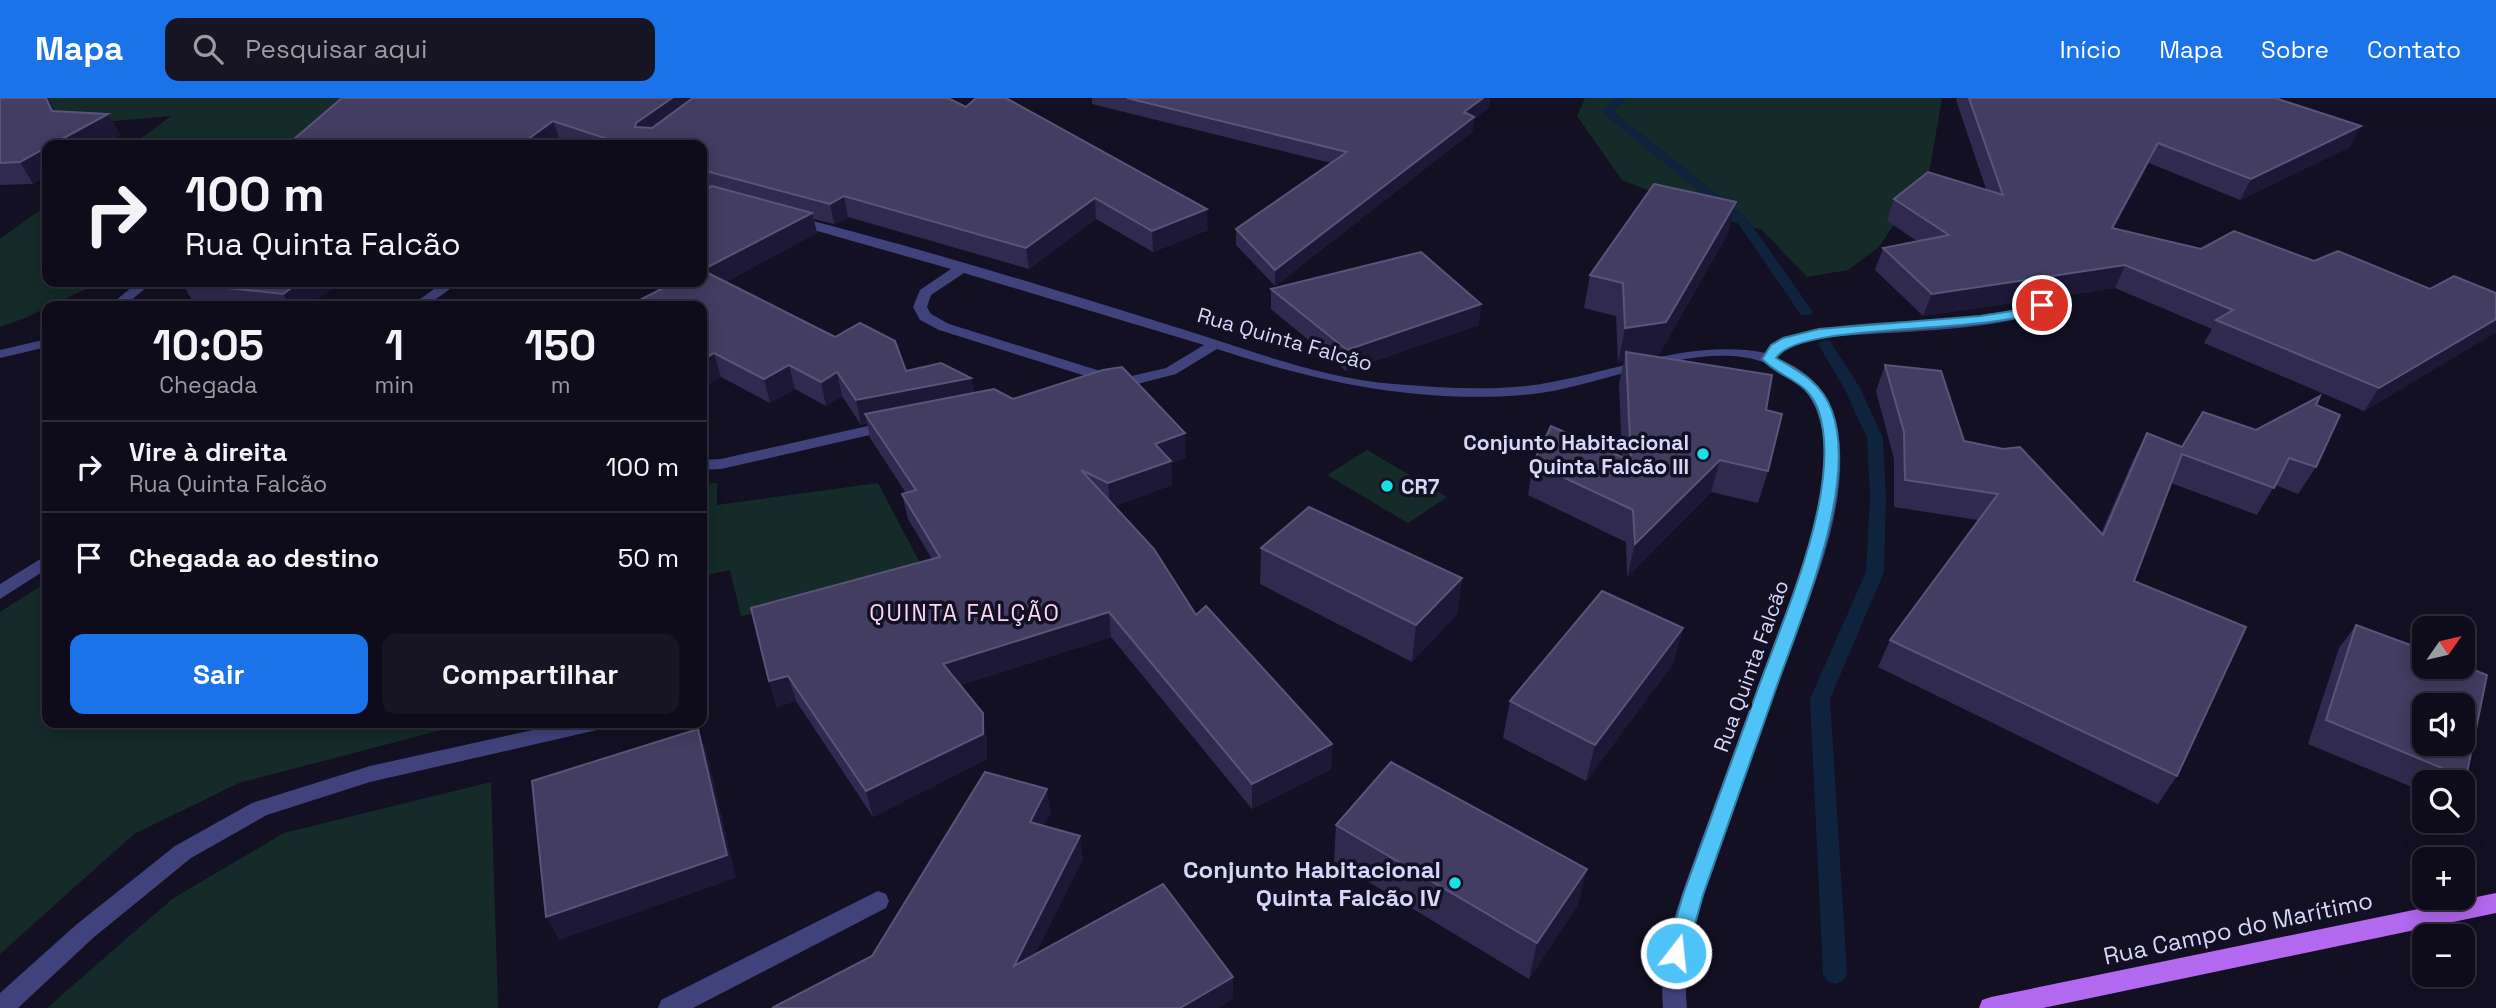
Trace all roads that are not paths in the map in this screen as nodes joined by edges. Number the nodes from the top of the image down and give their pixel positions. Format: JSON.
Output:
{"nodes":[{"id":1,"x":780,"y":217,"type":"edge"},
{"id":2,"x":963,"y":267,"type":"junction"},
{"id":3,"x":140,"y":287,"type":"edge"},
{"id":4,"x":446,"y":287,"type":"edge"},
{"id":5,"x":122,"y":301,"type":"edge"},
{"id":6,"x":424,"y":301,"type":"edge"},
{"id":7,"x":2042,"y":305,"type":"edge"},
{"id":8,"x":42,"y":344,"type":"edge"},
{"id":9,"x":1216,"y":344,"type":"junction"},
{"id":10,"x":0,"y":354,"type":"edge"},
{"id":11,"x":1769,"y":359,"type":"junction"},
{"id":12,"x":1124,"y":383,"type":"junction"},
{"id":13,"x":1084,"y":390,"type":"edge"},
{"id":14,"x":911,"y":421,"type":"edge"},
{"id":15,"x":707,"y":465,"type":"edge"},
{"id":16,"x":42,"y":564,"type":"edge"},
{"id":17,"x":0,"y":593,"type":"edge"},
{"id":18,"x":575,"y":728,"type":"edge"},
{"id":19,"x":878,"y":901,"type":"dead end"},
{"id":20,"x":2496,"y":903,"type":"edge"},
{"id":21,"x":1,"y":1008,"type":"edge"},
{"id":22,"x":670,"y":1008,"type":"edge"},
{"id":23,"x":1675,"y":1008,"type":"edge"},
{"id":24,"x":1991,"y":1008,"type":"edge"}],
"edges":[{"from":1,"to":2,"type":"street","name":"Rua Quinta Falcão"},
{"from":2,"to":9,"type":"street","name":"Rua Quinta Falcão"},
{"from":2,"to":12,"type":"street"},
{"from":3,"to":5,"type":"street"},
{"from":4,"to":6,"type":"street"},
{"from":7,"to":11,"type":"street"},
{"from":8,"to":10,"type":"street"},
{"from":9,"to":11,"type":"street","name":"Rua Quinta Falcão"},
{"from":9,"to":12,"type":"street"},
{"from":11,"to":23,"type":"street","name":"Rua Quinta Falcão"},
{"from":12,"to":13,"type":"street"},
{"from":14,"to":15,"type":"street"},
{"from":16,"to":17,"type":"street"},
{"from":18,"to":21,"type":"street"},
{"from":19,"to":22,"type":"street"},
{"from":20,"to":24,"type":"main road","name":"Rua Campo do Marítimo"}]}
